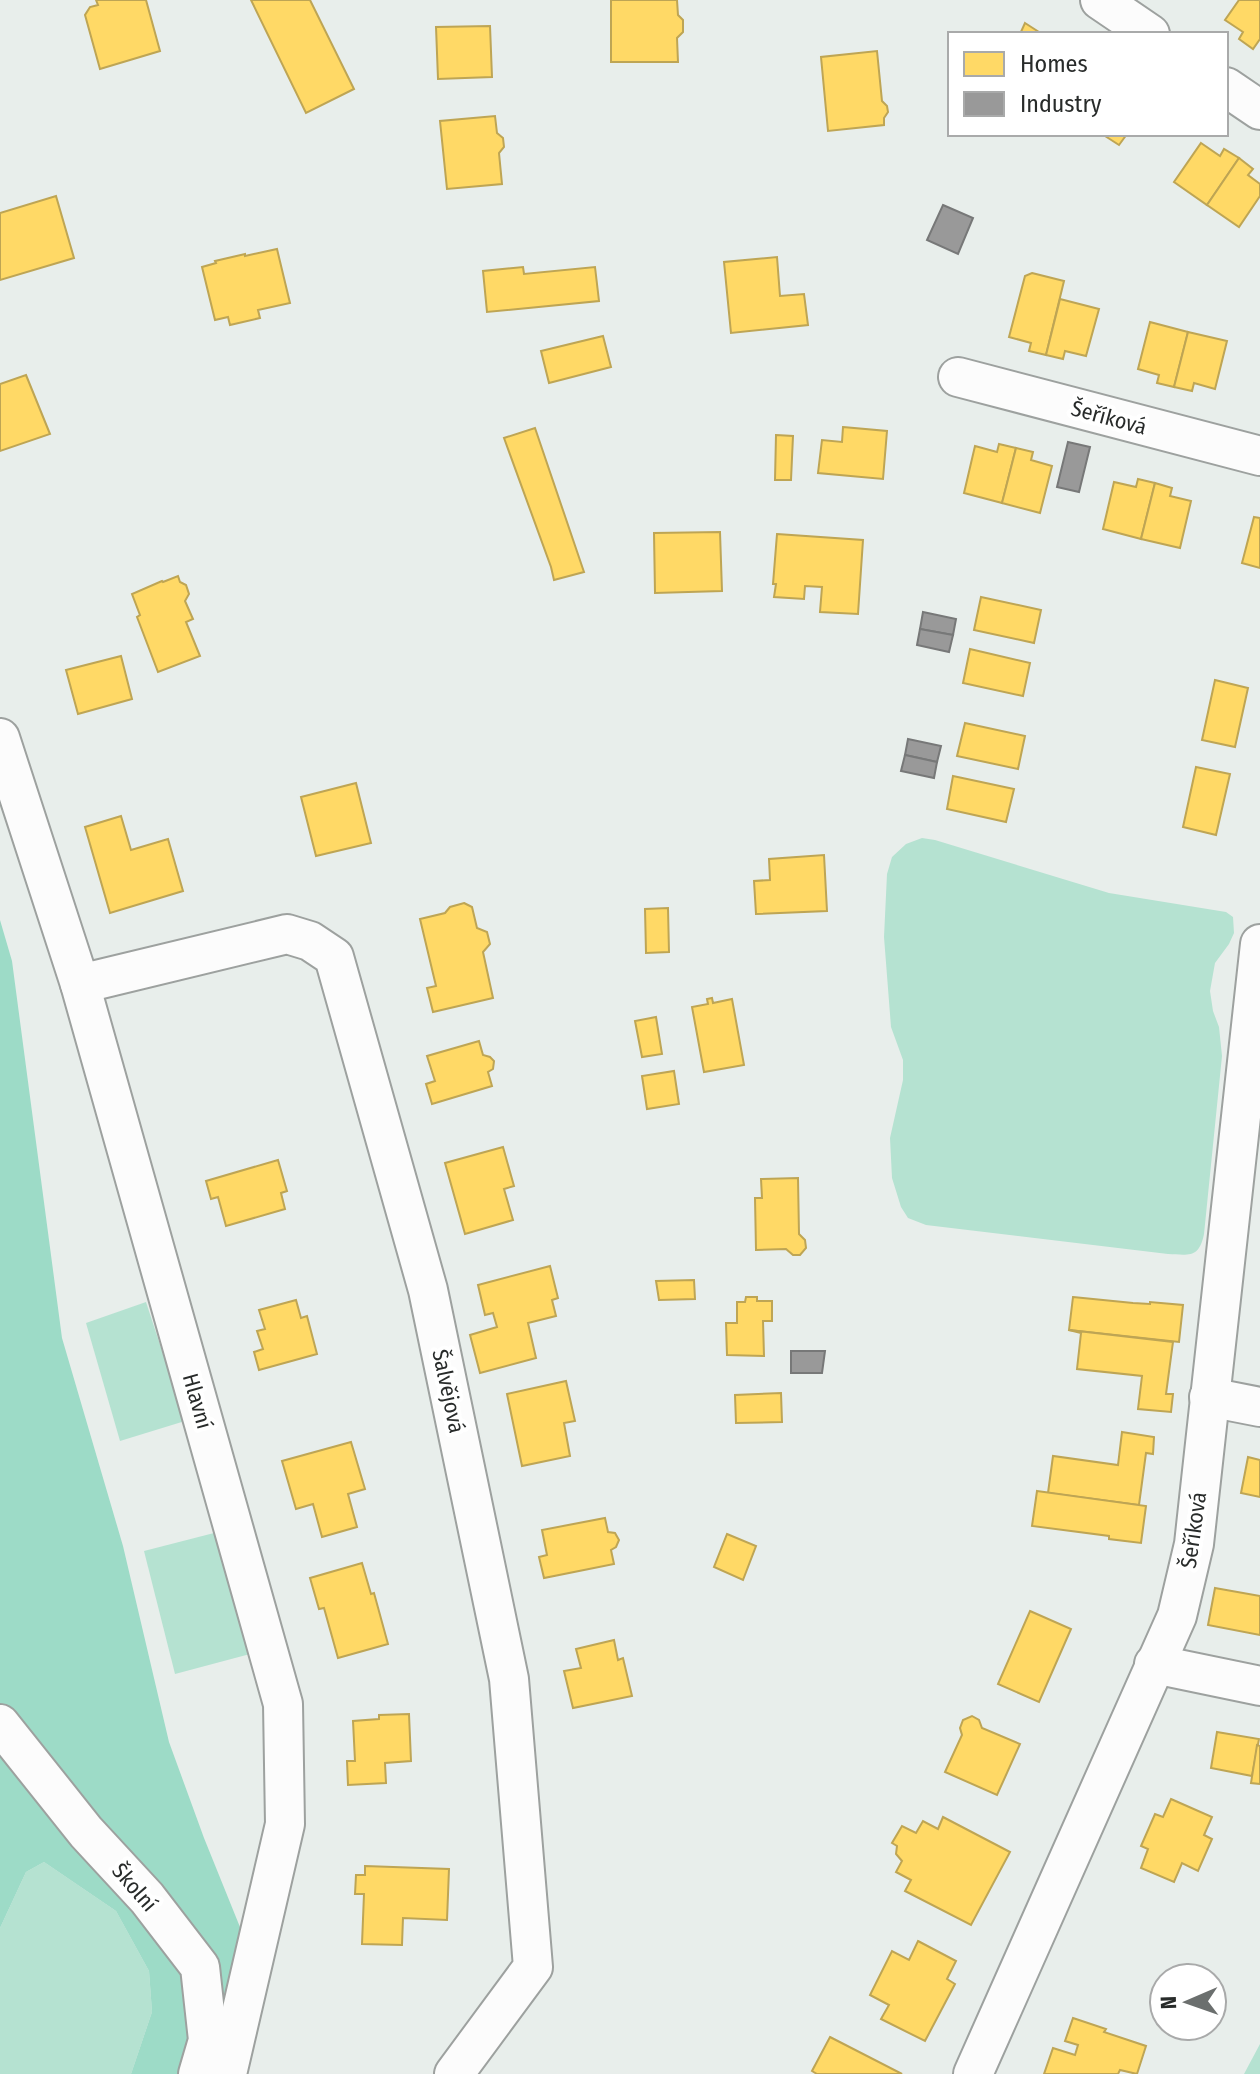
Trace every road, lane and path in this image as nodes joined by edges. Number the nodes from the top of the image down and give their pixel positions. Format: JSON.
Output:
{"nodes":[{"id":1,"x":1100,"y":0,"type":"edge"},
{"id":2,"x":1147,"y":32,"type":"edge"},
{"id":3,"x":1228,"y":88,"type":"edge"},
{"id":4,"x":1260,"y":110,"type":"edge"},
{"id":5,"x":958,"y":377,"type":"dead end"},
{"id":6,"x":1260,"y":456,"type":"edge"},
{"id":7,"x":0,"y":738,"type":"edge"},
{"id":8,"x":1260,"y":944,"type":"edge"},
{"id":9,"x":80,"y":984,"type":"junction"},
{"id":10,"x":1253,"y":1070,"type":"edge"},
{"id":11,"x":1209,"y":1397,"type":"junction"},
{"id":12,"x":1260,"y":1407,"type":"edge"},
{"id":13,"x":1154,"y":1664,"type":"junction"},
{"id":14,"x":1260,"y":1686,"type":"edge"},
{"id":15,"x":0,"y":1724,"type":"edge"},
{"id":16,"x":198,"y":2074,"type":"edge"},
{"id":17,"x":227,"y":2074,"type":"edge"},
{"id":18,"x":454,"y":2074,"type":"edge"},
{"id":19,"x":973,"y":2074,"type":"edge"}],
"edges":[{"from":1,"to":2,"type":"street"},
{"from":3,"to":4,"type":"street"},
{"from":5,"to":6,"type":"street","name":"Šeříková"},
{"from":7,"to":9,"type":"street","name":"Hlavní"},
{"from":8,"to":10,"type":"street","name":"Šeříková"},
{"from":9,"to":17,"type":"street","name":"Hlavní"},
{"from":9,"to":18,"type":"street","name":"Šalvějová"},
{"from":10,"to":11,"type":"street","name":"Šeříková"},
{"from":11,"to":12,"type":"street"},
{"from":11,"to":13,"type":"street","name":"Šeříková"},
{"from":13,"to":14,"type":"street"},
{"from":13,"to":19,"type":"street","name":"Šeříková"},
{"from":15,"to":16,"type":"street","name":"Školní"}]}
